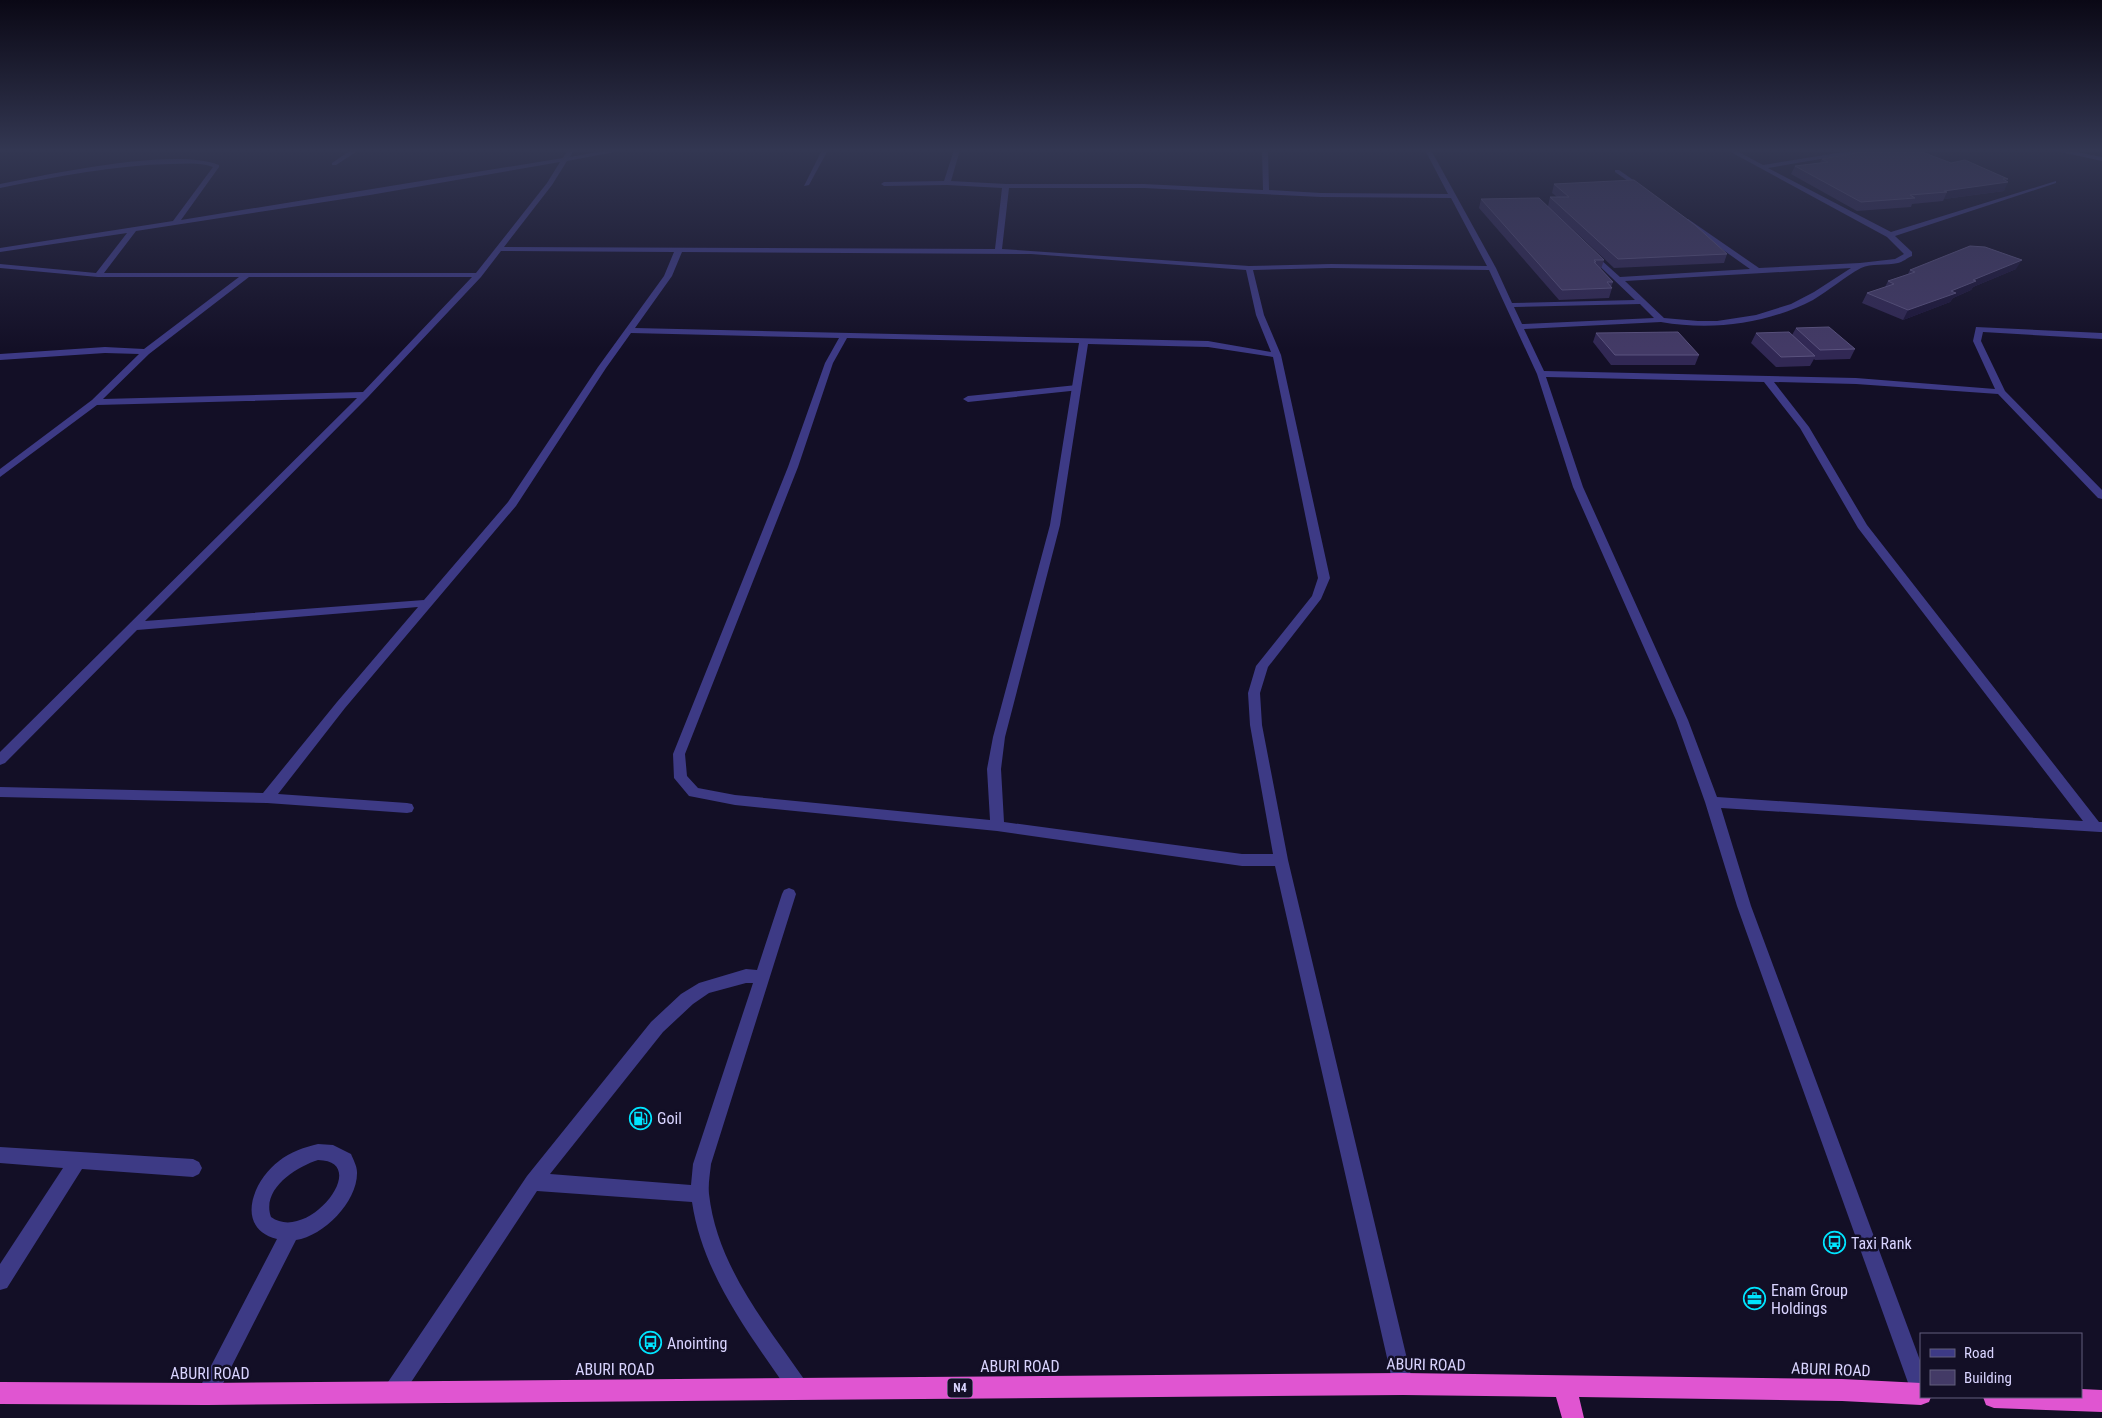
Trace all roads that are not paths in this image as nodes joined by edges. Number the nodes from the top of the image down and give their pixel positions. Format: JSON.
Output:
{"nodes":[{"id":1,"x":180,"y":216,"type":"edge"},
{"id":2,"x":215,"y":216,"type":"edge"},
{"id":3,"x":524,"y":216,"type":"edge"},
{"id":4,"x":1002,"y":216,"type":"edge"},
{"id":5,"x":1465,"y":216,"type":"edge"},
{"id":6,"x":1682,"y":216,"type":"edge"},
{"id":7,"x":1853,"y":216,"type":"edge"},
{"id":8,"x":1950,"y":216,"type":"edge"},
{"id":9,"x":176,"y":222,"type":"junction"},
{"id":10,"x":134,"y":229,"type":"junction"},
{"id":11,"x":1890,"y":236,"type":"junction"},
{"id":12,"x":1583,"y":245,"type":"edge"},
{"id":13,"x":500,"y":249,"type":"junction"},
{"id":14,"x":679,"y":249,"type":"junction"},
{"id":15,"x":0,"y":250,"type":"edge"},
{"id":16,"x":998,"y":251,"type":"junction"},
{"id":17,"x":1860,"y":265,"type":"junction"},
{"id":18,"x":0,"y":266,"type":"edge"},
{"id":19,"x":1249,"y":268,"type":"junction"},
{"id":20,"x":1492,"y":268,"type":"junction"},
{"id":21,"x":1758,"y":271,"type":"junction"},
{"id":22,"x":247,"y":274,"type":"junction"},
{"id":23,"x":98,"y":275,"type":"junction"},
{"id":24,"x":478,"y":275,"type":"junction"},
{"id":25,"x":1617,"y":279,"type":"junction"},
{"id":26,"x":1642,"y":302,"type":"junction"},
{"id":27,"x":1510,"y":305,"type":"junction"},
{"id":28,"x":1660,"y":320,"type":"junction"},
{"id":29,"x":1520,"y":327,"type":"junction"},
{"id":30,"x":629,"y":330,"type":"junction"},
{"id":31,"x":844,"y":336,"type":"junction"},
{"id":32,"x":2102,"y":336,"type":"edge"},
{"id":33,"x":1084,"y":341,"type":"junction"},
{"id":34,"x":146,"y":352,"type":"junction"},
{"id":35,"x":1277,"y":355,"type":"junction"},
{"id":36,"x":0,"y":357,"type":"edge"},
{"id":37,"x":1541,"y":374,"type":"junction"},
{"id":38,"x":1767,"y":379,"type":"junction"},
{"id":39,"x":1077,"y":388,"type":"junction"},
{"id":40,"x":2001,"y":392,"type":"junction"},
{"id":41,"x":365,"y":395,"type":"junction"},
{"id":42,"x":968,"y":399,"type":"dead end"},
{"id":43,"x":95,"y":402,"type":"junction"},
{"id":44,"x":0,"y":474,"type":"edge"},
{"id":45,"x":2102,"y":496,"type":"edge"},
{"id":46,"x":429,"y":603,"type":"junction"},
{"id":47,"x":134,"y":626,"type":"junction"},
{"id":48,"x":0,"y":760,"type":"edge"},
{"id":49,"x":0,"y":792,"type":"edge"},
{"id":50,"x":267,"y":798,"type":"junction"},
{"id":51,"x":1712,"y":802,"type":"junction"},
{"id":52,"x":407,"y":808,"type":"dead end"},
{"id":53,"x":997,"y":826,"type":"junction"},
{"id":54,"x":2099,"y":827,"type":"edge"},
{"id":55,"x":1280,"y":860,"type":"junction"},
{"id":56,"x":789,"y":894,"type":"dead end"},
{"id":57,"x":762,"y":977,"type":"junction"},
{"id":58,"x":0,"y":1155,"type":"edge"},
{"id":59,"x":78,"y":1160,"type":"junction"},
{"id":60,"x":193,"y":1168,"type":"dead end"},
{"id":61,"x":533,"y":1182,"type":"junction"},
{"id":62,"x":700,"y":1194,"type":"junction"},
{"id":63,"x":290,"y":1233,"type":"junction"},
{"id":64,"x":0,"y":1281,"type":"edge"},
{"id":65,"x":1403,"y":1384,"type":"junction"},
{"id":66,"x":1565,"y":1388,"type":"junction"},
{"id":67,"x":798,"y":1389,"type":"junction"},
{"id":68,"x":1920,"y":1389,"type":"edge"},
{"id":69,"x":393,"y":1392,"type":"junction"},
{"id":70,"x":1920,"y":1392,"type":"edge"},
{"id":71,"x":0,"y":1393,"type":"edge"},
{"id":72,"x":208,"y":1394,"type":"junction"},
{"id":73,"x":2021,"y":1398,"type":"edge"},
{"id":74,"x":2102,"y":1401,"type":"edge"},
{"id":75,"x":1572,"y":1418,"type":"edge"}],
"edges":[{"from":1,"to":9,"type":"street"},
{"from":2,"to":9,"type":"street"},
{"from":3,"to":13,"type":"street"},
{"from":4,"to":16,"type":"street"},
{"from":5,"to":20,"type":"street"},
{"from":6,"to":21,"type":"street"},
{"from":7,"to":11,"type":"street"},
{"from":8,"to":11,"type":"street"},
{"from":9,"to":10,"type":"street"},
{"from":10,"to":15,"type":"street"},
{"from":10,"to":23,"type":"street"},
{"from":11,"to":17,"type":"street"},
{"from":12,"to":25,"type":"street"},
{"from":13,"to":14,"type":"street"},
{"from":13,"to":24,"type":"street"},
{"from":14,"to":16,"type":"street"},
{"from":14,"to":30,"type":"street"},
{"from":16,"to":19,"type":"street"},
{"from":17,"to":21,"type":"street"},
{"from":17,"to":28,"type":"street"},
{"from":18,"to":23,"type":"street"},
{"from":19,"to":20,"type":"street"},
{"from":19,"to":35,"type":"street"},
{"from":20,"to":27,"type":"street"},
{"from":21,"to":25,"type":"street"},
{"from":22,"to":23,"type":"street"},
{"from":22,"to":24,"type":"street"},
{"from":22,"to":34,"type":"street"},
{"from":24,"to":41,"type":"street"},
{"from":25,"to":26,"type":"street"},
{"from":26,"to":27,"type":"street"},
{"from":26,"to":28,"type":"street"},
{"from":27,"to":29,"type":"street"},
{"from":28,"to":29,"type":"street"},
{"from":29,"to":37,"type":"street"},
{"from":30,"to":31,"type":"street"},
{"from":30,"to":46,"type":"street"},
{"from":31,"to":33,"type":"street"},
{"from":31,"to":53,"type":"street"},
{"from":32,"to":40,"type":"street"},
{"from":33,"to":35,"type":"street"},
{"from":33,"to":39,"type":"street"},
{"from":34,"to":36,"type":"street"},
{"from":34,"to":43,"type":"street"},
{"from":35,"to":55,"type":"street"},
{"from":37,"to":38,"type":"street"},
{"from":37,"to":51,"type":"street"},
{"from":38,"to":40,"type":"street"},
{"from":38,"to":54,"type":"street"},
{"from":39,"to":42,"type":"street"},
{"from":39,"to":53,"type":"street"},
{"from":40,"to":45,"type":"street"},
{"from":41,"to":43,"type":"street"},
{"from":41,"to":47,"type":"street"},
{"from":43,"to":44,"type":"street"},
{"from":46,"to":47,"type":"street"},
{"from":46,"to":50,"type":"street"},
{"from":47,"to":48,"type":"street"},
{"from":49,"to":50,"type":"street"},
{"from":50,"to":52,"type":"street"},
{"from":51,"to":54,"type":"street"},
{"from":51,"to":68,"type":"street"},
{"from":53,"to":55,"type":"street"},
{"from":55,"to":65,"type":"street"},
{"from":56,"to":57,"type":"street"},
{"from":57,"to":61,"type":"street"},
{"from":57,"to":62,"type":"street"},
{"from":58,"to":59,"type":"street"},
{"from":59,"to":60,"type":"street"},
{"from":59,"to":64,"type":"street"},
{"from":61,"to":62,"type":"street"},
{"from":61,"to":69,"type":"street"},
{"from":62,"to":67,"type":"street"},
{"from":63,"to":63,"type":"street"},
{"from":63,"to":72,"type":"street"},
{"from":65,"to":66,"type":"highway","name":"ABURI ROAD","number":"N4"},
{"from":65,"to":67,"type":"highway","name":"ABURI ROAD","number":"N4"},
{"from":66,"to":70,"type":"highway","name":"ABURI ROAD","number":"N4"},
{"from":66,"to":75,"type":"highway"},
{"from":67,"to":69,"type":"highway","name":"ABURI ROAD","number":"N4"},
{"from":69,"to":72,"type":"highway","name":"ABURI ROAD","number":"N4"},
{"from":71,"to":72,"type":"highway","name":"ABURI ROAD","number":"N4"},
{"from":73,"to":74,"type":"highway"}]}
